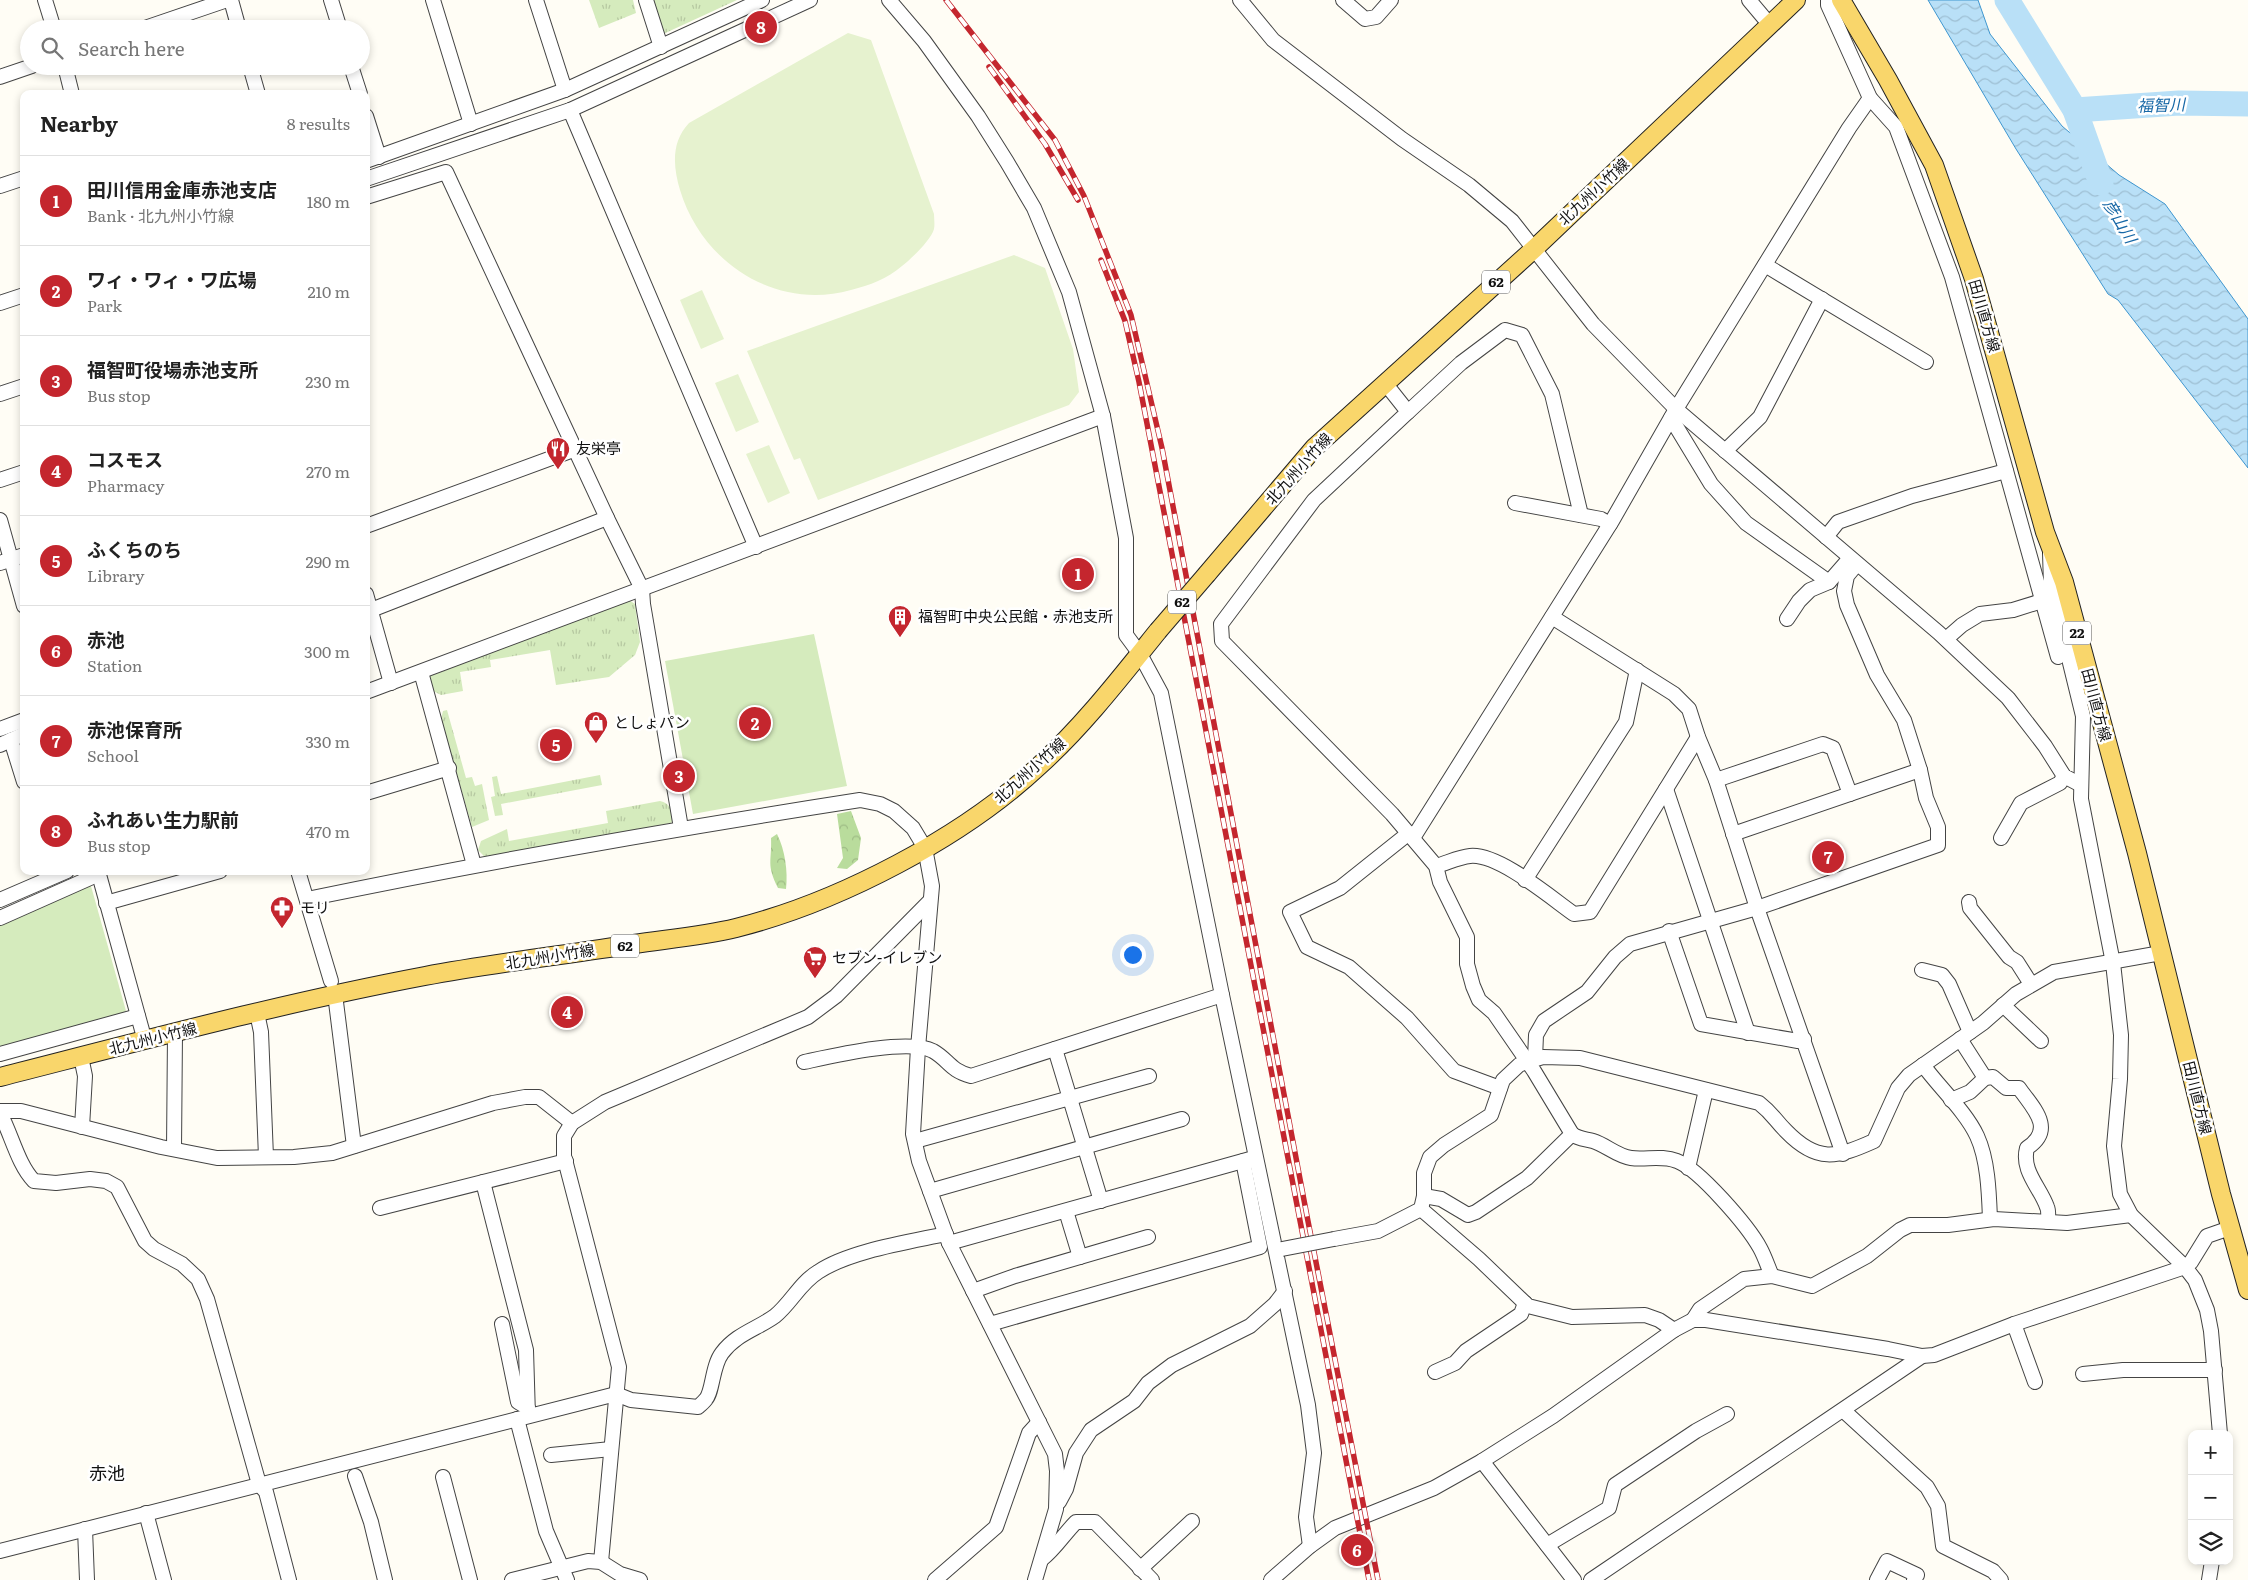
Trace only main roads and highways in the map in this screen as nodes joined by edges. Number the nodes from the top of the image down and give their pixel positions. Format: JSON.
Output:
{"nodes":[{"id":1,"x":1796,"y":0,"type":"edge"},
{"id":2,"x":1841,"y":0,"type":"edge"},
{"id":3,"x":0,"y":1077,"type":"edge"},
{"id":4,"x":2248,"y":1290,"type":"edge"}],
"edges":[{"from":1,"to":3,"type":"main road","name":"北九州小竹線","number":"62","bridge":true},
{"from":2,"to":4,"type":"main road","name":"田川直方線","number":"22"}]}
